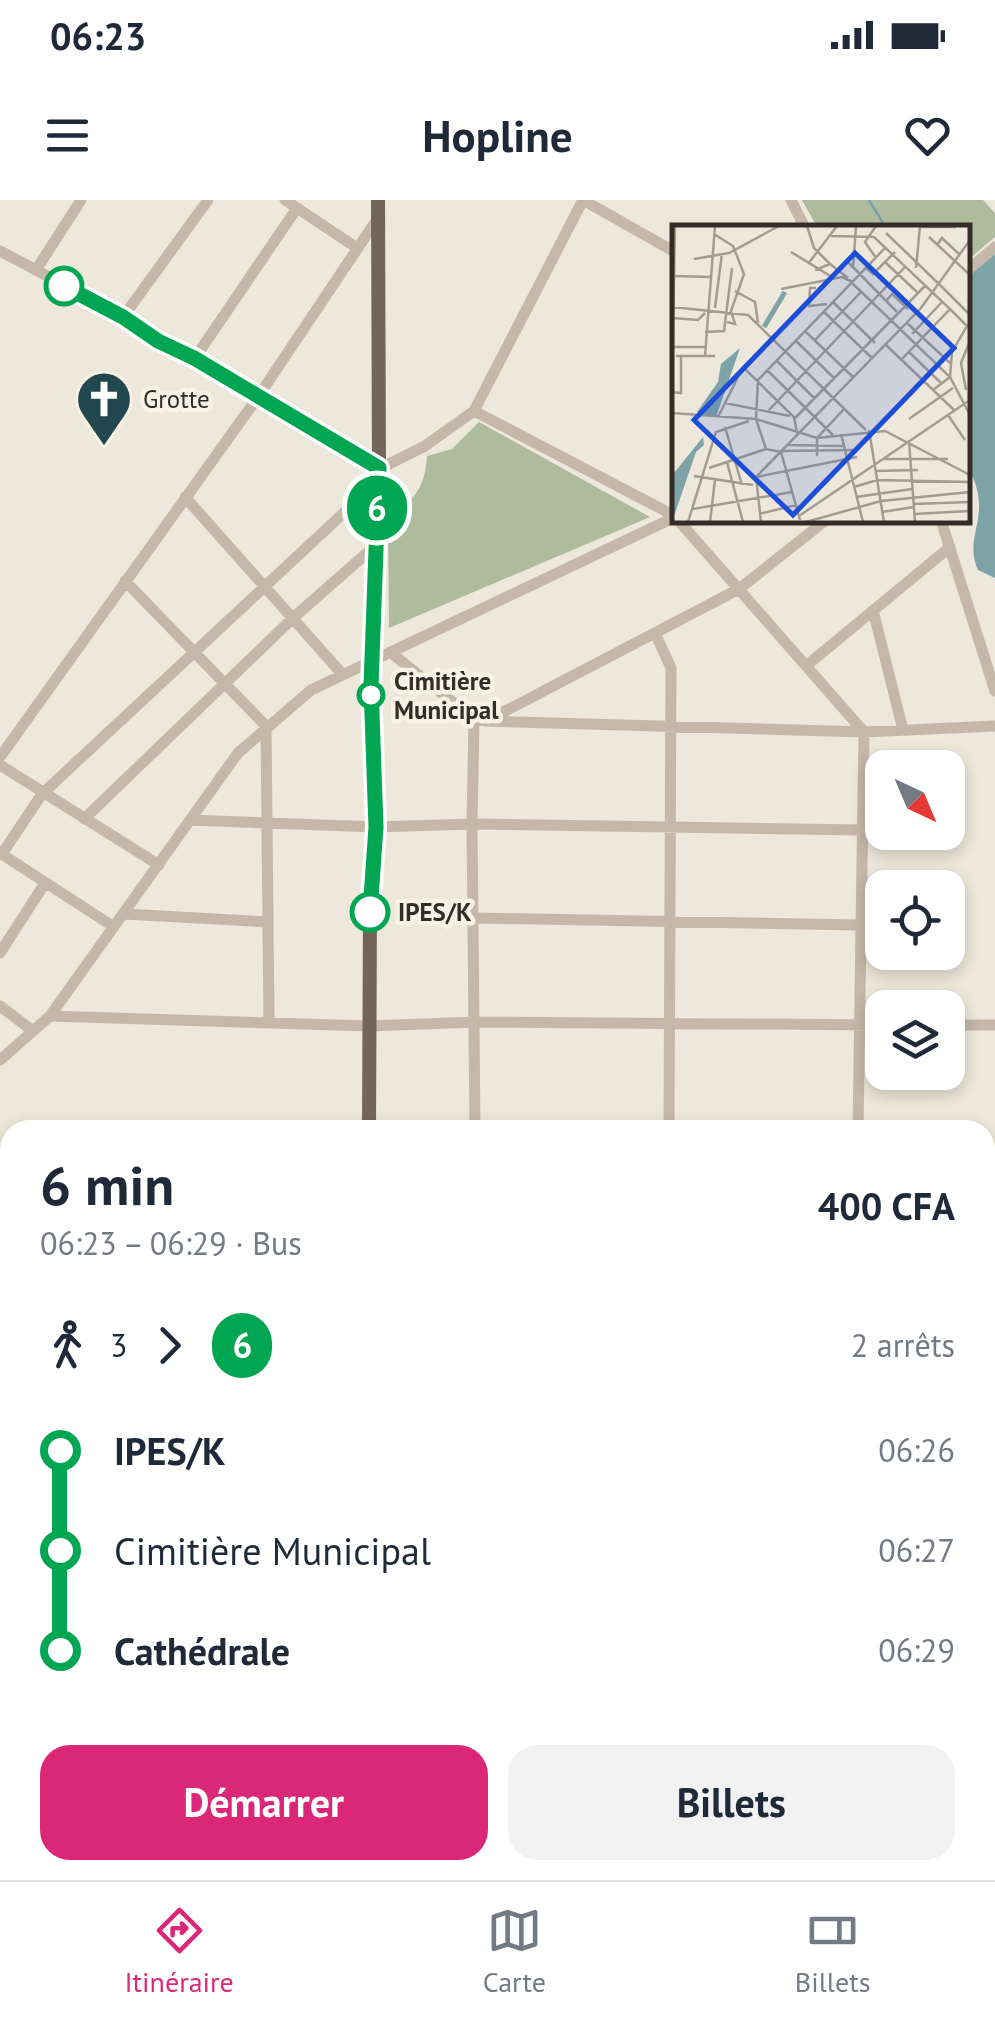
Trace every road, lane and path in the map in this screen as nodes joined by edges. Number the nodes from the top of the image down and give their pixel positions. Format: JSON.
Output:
{"nodes":[{"id":1,"x":81,"y":200,"type":"edge"},
{"id":2,"x":208,"y":200,"type":"edge"},
{"id":3,"x":285,"y":200,"type":"edge"},
{"id":4,"x":583,"y":200,"type":"edge"},
{"id":5,"x":791,"y":200,"type":"edge"},
{"id":6,"x":379,"y":207,"type":"edge"},
{"id":7,"x":296,"y":208,"type":"junction"},
{"id":8,"x":804,"y":225,"type":"edge"},
{"id":9,"x":995,"y":247,"type":"edge"},
{"id":10,"x":357,"y":248,"type":"junction"},
{"id":11,"x":672,"y":250,"type":"edge"},
{"id":12,"x":0,"y":251,"type":"edge"},
{"id":13,"x":970,"y":268,"type":"edge"},
{"id":14,"x":36,"y":270,"type":"junction"},
{"id":15,"x":123,"y":317,"type":"junction"},
{"id":16,"x":194,"y":358,"type":"junction"},
{"id":17,"x":258,"y":397,"type":"junction"},
{"id":18,"x":474,"y":411,"type":"junction"},
{"id":19,"x":378,"y":475,"type":"junction"},
{"id":20,"x":185,"y":497,"type":"junction"},
{"id":21,"x":672,"y":516,"type":"edge"},
{"id":22,"x":672,"y":520,"type":"edge"},
{"id":23,"x":680,"y":522,"type":"edge"},
{"id":24,"x":823,"y":522,"type":"edge"},
{"id":25,"x":942,"y":522,"type":"edge"},
{"id":26,"x":376,"y":545,"type":"junction"},
{"id":27,"x":950,"y":547,"type":"junction"},
{"id":28,"x":126,"y":581,"type":"junction"},
{"id":29,"x":264,"y":586,"type":"junction"},
{"id":30,"x":739,"y":589,"type":"junction"},
{"id":31,"x":873,"y":610,"type":"junction"},
{"id":32,"x":293,"y":618,"type":"junction"},
{"id":33,"x":655,"y":633,"type":"junction"},
{"id":34,"x":194,"y":652,"type":"junction"},
{"id":35,"x":390,"y":652,"type":"junction"},
{"id":36,"x":372,"y":661,"type":"junction"},
{"id":37,"x":806,"y":666,"type":"junction"},
{"id":38,"x":343,"y":674,"type":"junction"},
{"id":39,"x":226,"y":685,"type":"junction"},
{"id":40,"x":995,"y":691,"type":"edge"},
{"id":41,"x":480,"y":720,"type":"junction"},
{"id":42,"x":266,"y":726,"type":"junction"},
{"id":43,"x":670,"y":726,"type":"junction"},
{"id":44,"x":995,"y":726,"type":"edge"},
{"id":45,"x":903,"y":730,"type":"junction"},
{"id":46,"x":864,"y":732,"type":"junction"},
{"id":47,"x":0,"y":757,"type":"edge"},
{"id":48,"x":0,"y":765,"type":"edge"},
{"id":49,"x":42,"y":794,"type":"junction"},
{"id":50,"x":84,"y":819,"type":"junction"},
{"id":51,"x":190,"y":820,"type":"junction"},
{"id":52,"x":270,"y":822,"type":"junction"},
{"id":53,"x":472,"y":824,"type":"junction"},
{"id":54,"x":376,"y":827,"type":"junction"},
{"id":55,"x":670,"y":827,"type":"junction"},
{"id":56,"x":862,"y":830,"type":"junction"},
{"id":57,"x":1,"y":854,"type":"edge"},
{"id":58,"x":159,"y":866,"type":"junction"},
{"id":59,"x":46,"y":882,"type":"junction"},
{"id":60,"x":124,"y":914,"type":"junction"},
{"id":61,"x":475,"y":918,"type":"junction"},
{"id":62,"x":268,"y":922,"type":"junction"},
{"id":63,"x":670,"y":924,"type":"junction"},
{"id":64,"x":860,"y":925,"type":"junction"},
{"id":65,"x":114,"y":927,"type":"junction"},
{"id":66,"x":0,"y":954,"type":"edge"},
{"id":67,"x":0,"y":1006,"type":"edge"},
{"id":68,"x":50,"y":1016,"type":"junction"},
{"id":69,"x":269,"y":1022,"type":"junction"},
{"id":70,"x":476,"y":1022,"type":"junction"},
{"id":71,"x":670,"y":1025,"type":"junction"},
{"id":72,"x":858,"y":1025,"type":"junction"},
{"id":73,"x":865,"y":1025,"type":"edge"},
{"id":74,"x":965,"y":1025,"type":"edge"},
{"id":75,"x":995,"y":1025,"type":"edge"},
{"id":76,"x":369,"y":1026,"type":"junction"},
{"id":77,"x":33,"y":1031,"type":"junction"},
{"id":78,"x":0,"y":1060,"type":"edge"},
{"id":79,"x":369,"y":1120,"type":"edge"},
{"id":80,"x":475,"y":1120,"type":"edge"},
{"id":81,"x":669,"y":1120,"type":"edge"},
{"id":82,"x":858,"y":1120,"type":"edge"}],
"edges":[{"from":1,"to":14,"type":"street"},
{"from":2,"to":15,"type":"street"},
{"from":3,"to":7,"type":"street"},
{"from":4,"to":11,"type":"street"},
{"from":4,"to":18,"type":"street"},
{"from":5,"to":8,"type":"street"},
{"from":6,"to":10,"type":"street"},
{"from":6,"to":19,"type":"main road"},
{"from":7,"to":10,"type":"street"},
{"from":7,"to":16,"type":"street"},
{"from":9,"to":13,"type":"street"},
{"from":10,"to":17,"type":"street"},
{"from":12,"to":14,"type":"street"},
{"from":14,"to":15,"type":"street"},
{"from":15,"to":16,"type":"street"},
{"from":16,"to":17,"type":"street"},
{"from":17,"to":19,"type":"street"},
{"from":17,"to":20,"type":"street"},
{"from":18,"to":19,"type":"street"},
{"from":18,"to":21,"type":"street"},
{"from":19,"to":26,"type":"main road"},
{"from":19,"to":29,"type":"street"},
{"from":20,"to":28,"type":"street"},
{"from":20,"to":29,"type":"street"},
{"from":22,"to":35,"type":"street"},
{"from":23,"to":30,"type":"street"},
{"from":24,"to":30,"type":"street"},
{"from":25,"to":27,"type":"street"},
{"from":26,"to":32,"type":"street"},
{"from":26,"to":36,"type":"main road"},
{"from":27,"to":31,"type":"street"},
{"from":27,"to":40,"type":"street"},
{"from":28,"to":34,"type":"street"},
{"from":28,"to":47,"type":"street"},
{"from":29,"to":32,"type":"street"},
{"from":29,"to":34,"type":"street"},
{"from":30,"to":33,"type":"street"},
{"from":30,"to":37,"type":"street"},
{"from":31,"to":37,"type":"street"},
{"from":31,"to":45,"type":"street"},
{"from":32,"to":38,"type":"street"},
{"from":32,"to":39,"type":"street"},
{"from":33,"to":41,"type":"street"},
{"from":33,"to":43,"type":"street"},
{"from":34,"to":39,"type":"street"},
{"from":34,"to":49,"type":"street"},
{"from":35,"to":36,"type":"street"},
{"from":35,"to":41,"type":"street"},
{"from":36,"to":38,"type":"street"},
{"from":36,"to":54,"type":"main road"},
{"from":37,"to":46,"type":"street"},
{"from":38,"to":42,"type":"street"},
{"from":39,"to":42,"type":"street"},
{"from":39,"to":50,"type":"street"},
{"from":41,"to":43,"type":"street"},
{"from":41,"to":53,"type":"street"},
{"from":42,"to":51,"type":"street"},
{"from":42,"to":52,"type":"street"},
{"from":43,"to":46,"type":"street"},
{"from":43,"to":55,"type":"street"},
{"from":44,"to":45,"type":"street"},
{"from":45,"to":46,"type":"street"},
{"from":46,"to":56,"type":"street"},
{"from":48,"to":49,"type":"street"},
{"from":49,"to":50,"type":"street"},
{"from":49,"to":57,"type":"street"},
{"from":50,"to":58,"type":"street"},
{"from":51,"to":52,"type":"street"},
{"from":51,"to":58,"type":"street"},
{"from":52,"to":54,"type":"street"},
{"from":52,"to":62,"type":"street"},
{"from":53,"to":54,"type":"street"},
{"from":53,"to":55,"type":"street"},
{"from":53,"to":61,"type":"street"},
{"from":54,"to":76,"type":"main road"},
{"from":55,"to":56,"type":"street"},
{"from":55,"to":63,"type":"street"},
{"from":56,"to":64,"type":"street"},
{"from":57,"to":59,"type":"street"},
{"from":58,"to":60,"type":"street"},
{"from":59,"to":65,"type":"street"},
{"from":59,"to":66,"type":"street"},
{"from":60,"to":62,"type":"street"},
{"from":60,"to":65,"type":"street"},
{"from":61,"to":63,"type":"street"},
{"from":61,"to":70,"type":"street"},
{"from":62,"to":69,"type":"street"},
{"from":63,"to":64,"type":"street"},
{"from":63,"to":71,"type":"street"},
{"from":64,"to":72,"type":"street"},
{"from":65,"to":68,"type":"street"},
{"from":67,"to":77,"type":"street"},
{"from":68,"to":69,"type":"street"},
{"from":68,"to":77,"type":"street"},
{"from":69,"to":76,"type":"street"},
{"from":70,"to":71,"type":"street"},
{"from":70,"to":76,"type":"street"},
{"from":70,"to":80,"type":"street"},
{"from":71,"to":72,"type":"street"},
{"from":71,"to":81,"type":"street"},
{"from":72,"to":73,"type":"street"},
{"from":72,"to":82,"type":"street"},
{"from":74,"to":75,"type":"street"},
{"from":76,"to":79,"type":"main road"},
{"from":77,"to":78,"type":"street"}]}
